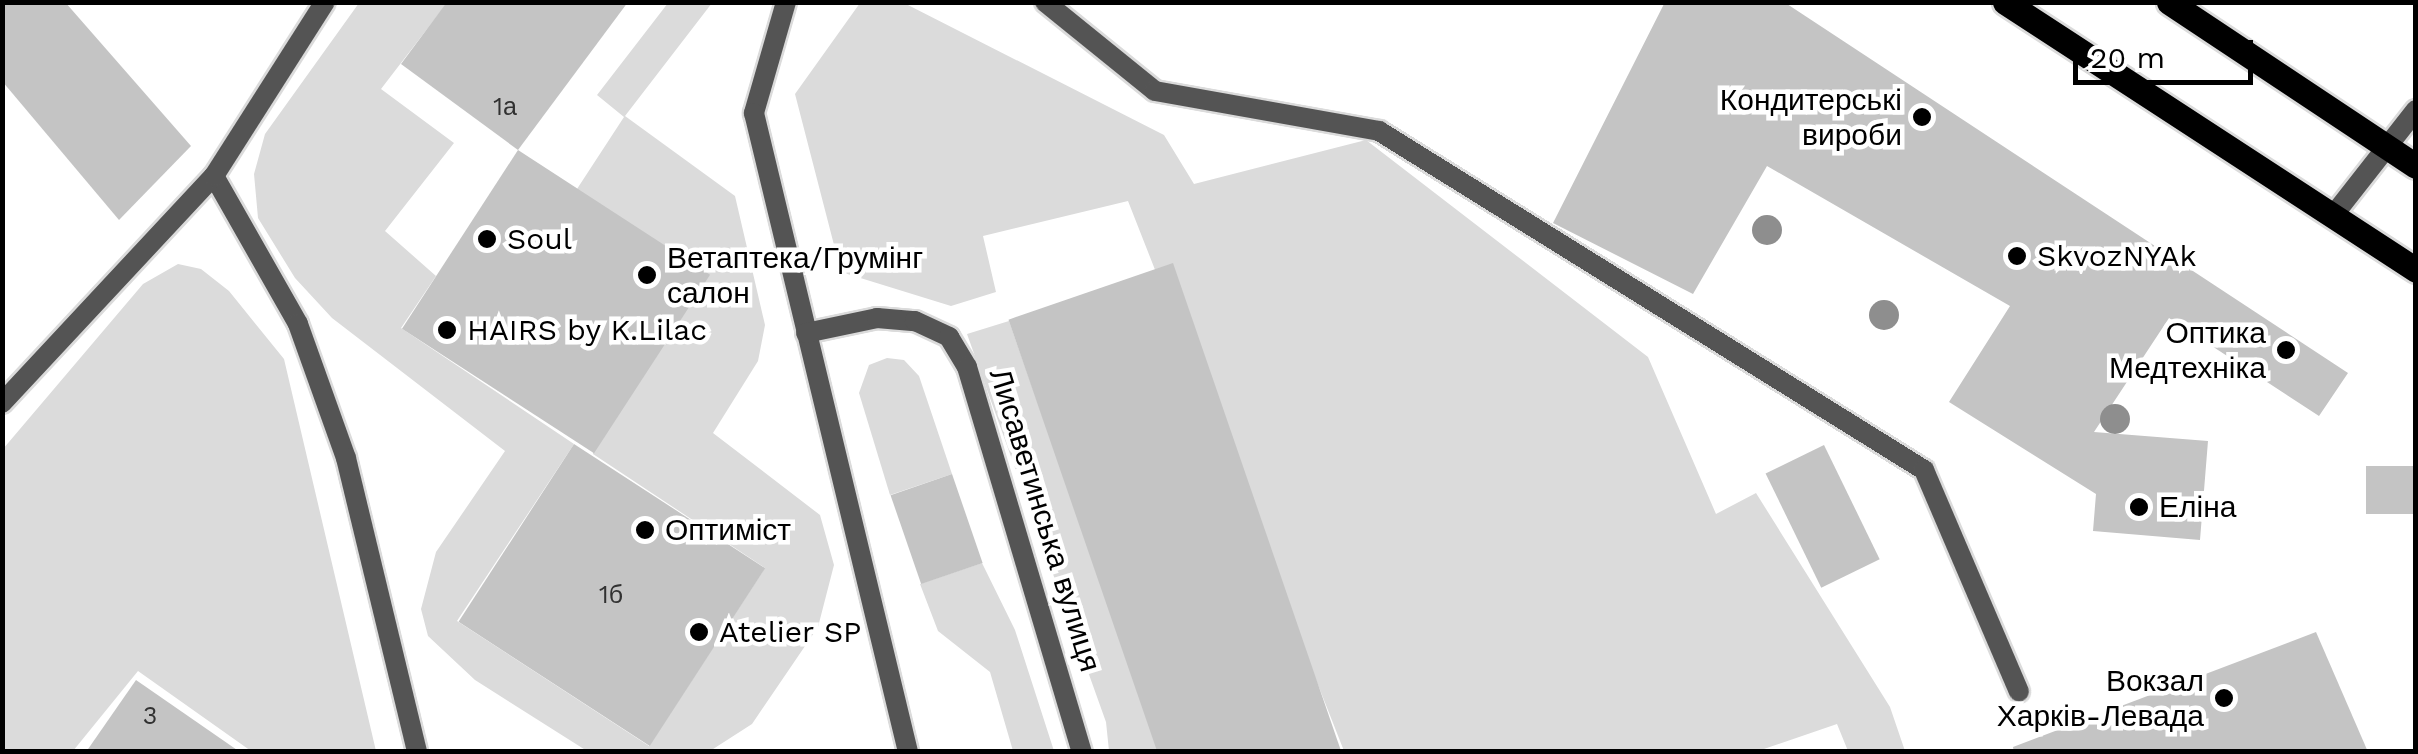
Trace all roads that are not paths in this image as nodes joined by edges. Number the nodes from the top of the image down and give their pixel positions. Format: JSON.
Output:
{"nodes":[{"id":1,"x":325,"y":2,"type":"edge"},
{"id":2,"x":786,"y":2,"type":"edge"},
{"id":3,"x":1045,"y":2,"type":"edge"},
{"id":4,"x":2006,"y":2,"type":"edge"},
{"id":5,"x":2169,"y":2,"type":"edge"},
{"id":6,"x":2416,"y":110,"type":"edge"},
{"id":7,"x":2386,"y":148,"type":"junction"},
{"id":8,"x":2416,"y":166,"type":"edge"},
{"id":9,"x":214,"y":176,"type":"junction"},
{"id":10,"x":2332,"y":217,"type":"junction"},
{"id":11,"x":2416,"y":270,"type":"edge"},
{"id":12,"x":806,"y":334,"type":"junction"},
{"id":13,"x":2,"y":403,"type":"edge"},
{"id":14,"x":2019,"y":692,"type":"dead end"},
{"id":15,"x":417,"y":752,"type":"edge"},
{"id":16,"x":908,"y":752,"type":"edge"},
{"id":17,"x":1082,"y":752,"type":"edge"}],
"edges":[{"from":1,"to":9,"type":"street"},
{"from":2,"to":12,"type":"street"},
{"from":3,"to":14,"type":"street"},
{"from":4,"to":10,"type":"main road"},
{"from":5,"to":7,"type":"main road"},
{"from":6,"to":7,"type":"street"},
{"from":7,"to":8,"type":"main road"},
{"from":7,"to":10,"type":"street"},
{"from":9,"to":13,"type":"street"},
{"from":9,"to":15,"type":"street"},
{"from":10,"to":11,"type":"main road"},
{"from":12,"to":16,"type":"street"},
{"from":12,"to":17,"type":"street","name":"Лисаветинська вулиця"}]}
